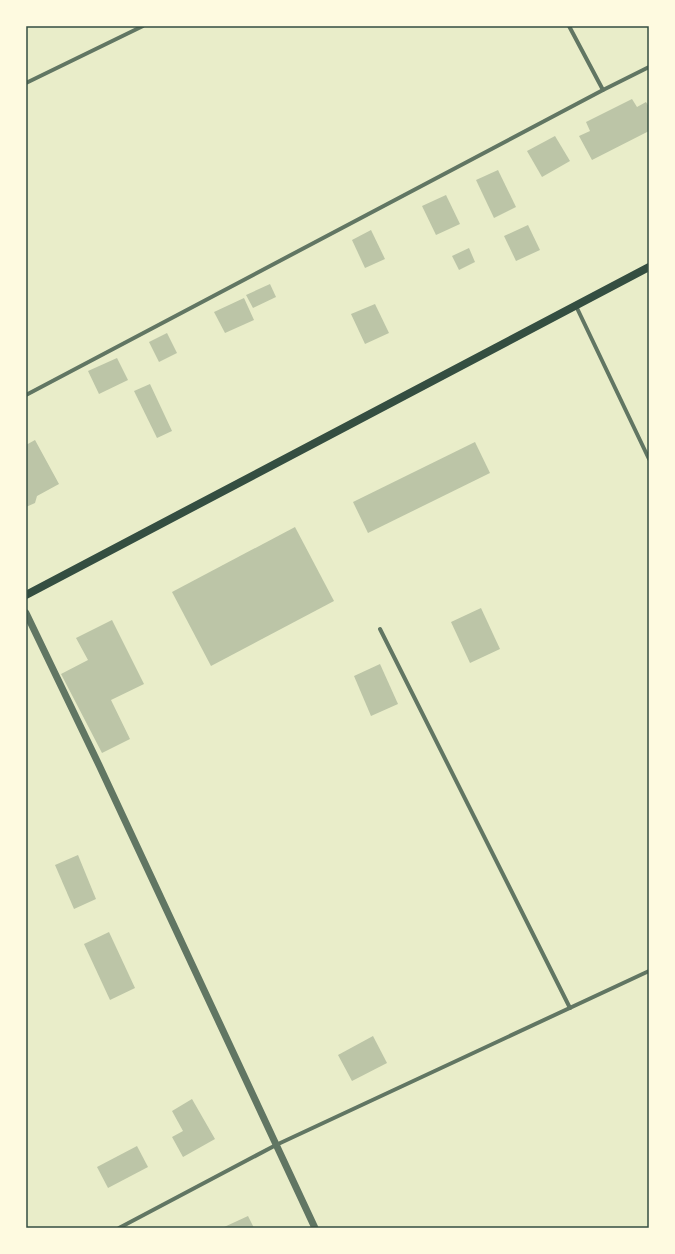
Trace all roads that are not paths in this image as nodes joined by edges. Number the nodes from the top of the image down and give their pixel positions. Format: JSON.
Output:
{"nodes":[{"id":1,"x":143,"y":26,"type":"edge"},
{"id":2,"x":569,"y":26,"type":"edge"},
{"id":3,"x":649,"y":67,"type":"edge"},
{"id":4,"x":26,"y":83,"type":"edge"},
{"id":5,"x":603,"y":90,"type":"junction"},
{"id":6,"x":649,"y":267,"type":"edge"},
{"id":7,"x":576,"y":306,"type":"junction"},
{"id":8,"x":26,"y":395,"type":"edge"},
{"id":9,"x":649,"y":459,"type":"edge"},
{"id":10,"x":26,"y":595,"type":"edge"},
{"id":11,"x":26,"y":613,"type":"edge"},
{"id":12,"x":380,"y":629,"type":"dead end"},
{"id":13,"x":649,"y":971,"type":"edge"},
{"id":14,"x":570,"y":1008,"type":"junction"},
{"id":15,"x":276,"y":1145,"type":"junction"},
{"id":16,"x":119,"y":1228,"type":"edge"},
{"id":17,"x":315,"y":1228,"type":"edge"}],
"edges":[{"from":1,"to":4,"type":"street"},
{"from":2,"to":5,"type":"street"},
{"from":3,"to":5,"type":"street"},
{"from":5,"to":8,"type":"street"},
{"from":6,"to":7,"type":"main road"},
{"from":7,"to":9,"type":"street"},
{"from":7,"to":10,"type":"main road"},
{"from":11,"to":15,"type":"street"},
{"from":12,"to":14,"type":"street"},
{"from":13,"to":14,"type":"street"},
{"from":14,"to":15,"type":"street"},
{"from":15,"to":16,"type":"street"},
{"from":15,"to":17,"type":"street"}]}
